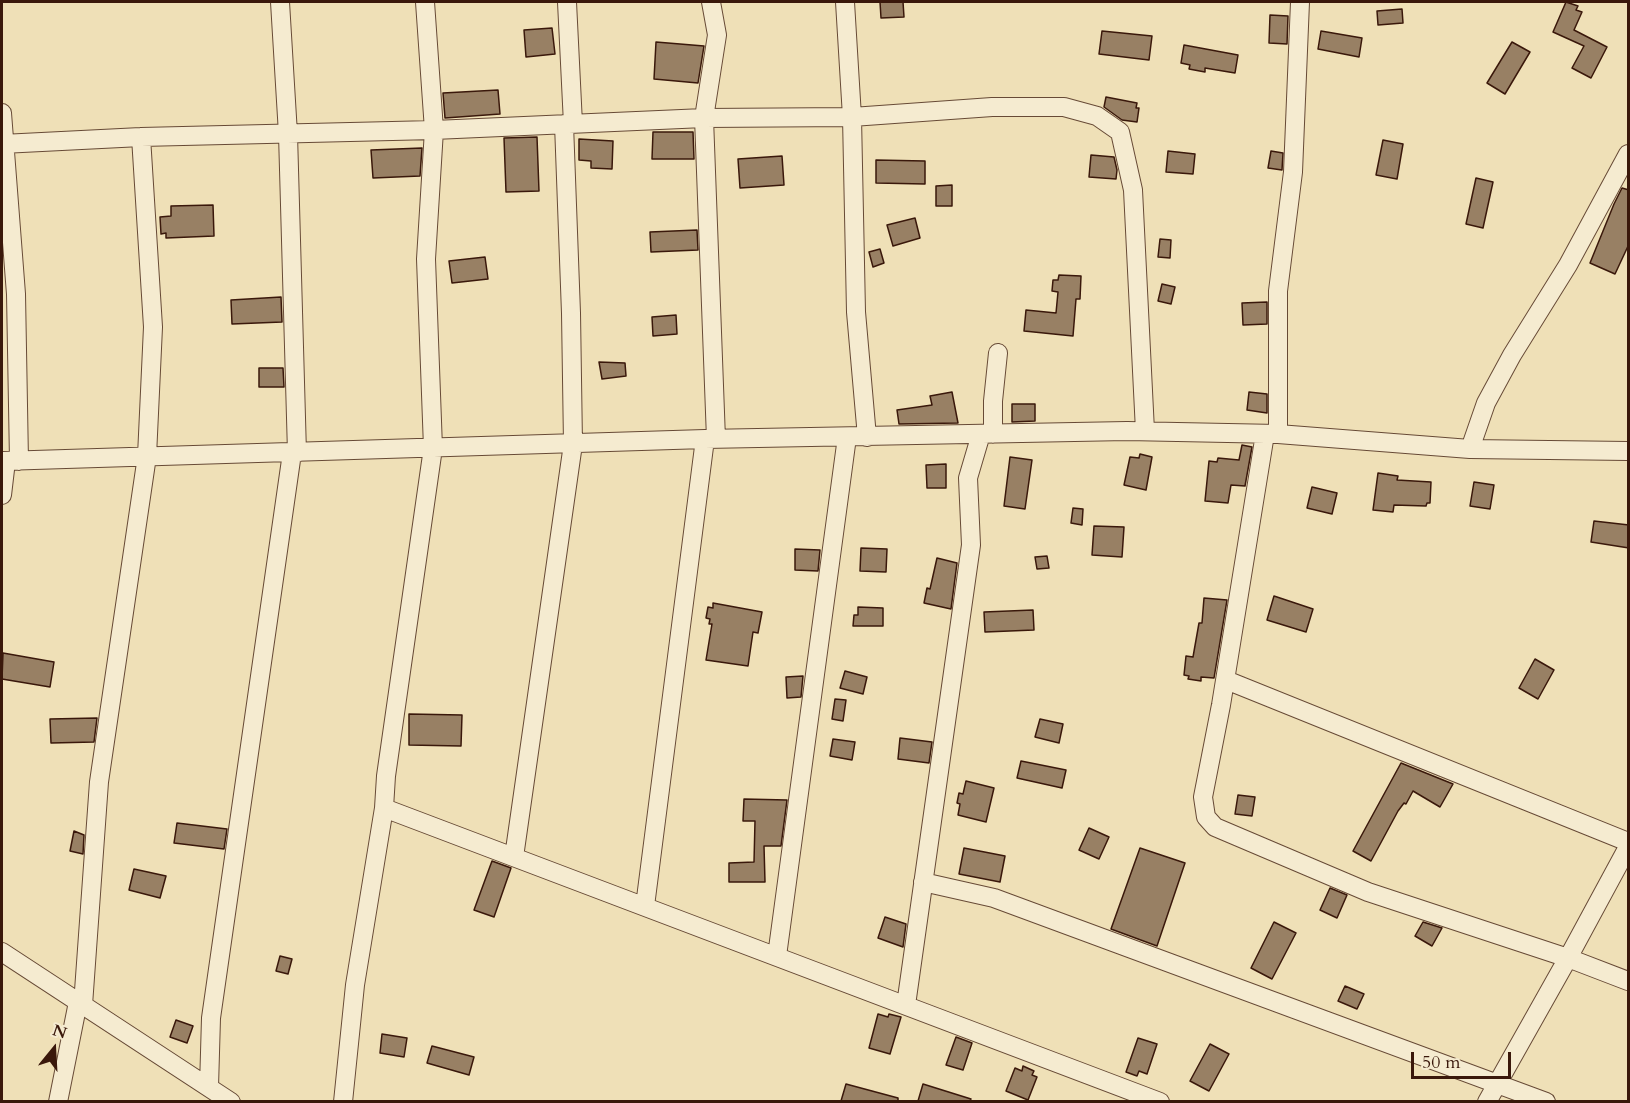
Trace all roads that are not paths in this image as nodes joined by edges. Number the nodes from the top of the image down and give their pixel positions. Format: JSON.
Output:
{"nodes":[{"id":1,"x":280,"y":2,"type":"edge"},
{"id":2,"x":425,"y":2,"type":"edge"},
{"id":3,"x":567,"y":2,"type":"edge"},
{"id":4,"x":711,"y":2,"type":"edge"},
{"id":5,"x":845,"y":2,"type":"edge"},
{"id":6,"x":1300,"y":2,"type":"edge"},
{"id":7,"x":2,"y":113,"type":"edge"},
{"id":8,"x":852,"y":117,"type":"junction"},
{"id":9,"x":704,"y":118,"type":"junction"},
{"id":10,"x":568,"y":124,"type":"junction"},
{"id":11,"x":434,"y":130,"type":"junction"},
{"id":12,"x":288,"y":134,"type":"junction"},
{"id":13,"x":141,"y":136,"type":"junction"},
{"id":14,"x":2,"y":144,"type":"edge"},
{"id":15,"x":1629,"y":154,"type":"edge"},
{"id":16,"x":998,"y":353,"type":"dead end"},
{"id":17,"x":1146,"y":431,"type":"junction"},
{"id":18,"x":987,"y":434,"type":"junction"},
{"id":19,"x":1272,"y":434,"type":"junction"},
{"id":20,"x":867,"y":436,"type":"junction"},
{"id":21,"x":847,"y":437,"type":"junction"},
{"id":22,"x":711,"y":439,"type":"junction"},
{"id":23,"x":573,"y":444,"type":"junction"},
{"id":24,"x":433,"y":448,"type":"junction"},
{"id":25,"x":1470,"y":449,"type":"junction"},
{"id":26,"x":1629,"y":451,"type":"edge"},
{"id":27,"x":294,"y":453,"type":"junction"},
{"id":28,"x":147,"y":456,"type":"junction"},
{"id":29,"x":9,"y":461,"type":"edge"},
{"id":30,"x":2,"y":495,"type":"edge"},
{"id":31,"x":1226,"y":680,"type":"junction"},
{"id":32,"x":384,"y":808,"type":"junction"},
{"id":33,"x":1629,"y":842,"type":"edge"},
{"id":34,"x":1629,"y":847,"type":"edge"},
{"id":35,"x":514,"y":857,"type":"junction"},
{"id":36,"x":923,"y":882,"type":"junction"},
{"id":37,"x":645,"y":906,"type":"junction"},
{"id":38,"x":2,"y":952,"type":"edge"},
{"id":39,"x":777,"y":956,"type":"junction"},
{"id":40,"x":1568,"y":958,"type":"junction"},
{"id":41,"x":1629,"y":981,"type":"edge"},
{"id":42,"x":81,"y":1004,"type":"junction"},
{"id":43,"x":906,"y":1005,"type":"junction"},
{"id":44,"x":1497,"y":1083,"type":"junction"},
{"id":45,"x":209,"y":1087,"type":"junction"},
{"id":46,"x":58,"y":1101,"type":"edge"},
{"id":47,"x":231,"y":1101,"type":"edge"},
{"id":48,"x":342,"y":1101,"type":"edge"},
{"id":49,"x":1160,"y":1101,"type":"edge"},
{"id":50,"x":1487,"y":1101,"type":"edge"},
{"id":51,"x":1546,"y":1101,"type":"edge"}],
"edges":[{"from":1,"to":12,"type":"street"},
{"from":2,"to":11,"type":"street"},
{"from":3,"to":10,"type":"street"},
{"from":4,"to":9,"type":"street"},
{"from":5,"to":8,"type":"street"},
{"from":6,"to":19,"type":"street"},
{"from":7,"to":14,"type":"street"},
{"from":8,"to":9,"type":"street"},
{"from":8,"to":17,"type":"street"},
{"from":8,"to":20,"type":"street"},
{"from":9,"to":10,"type":"street"},
{"from":9,"to":22,"type":"street"},
{"from":10,"to":11,"type":"street"},
{"from":10,"to":23,"type":"street"},
{"from":11,"to":12,"type":"street"},
{"from":11,"to":24,"type":"street"},
{"from":12,"to":13,"type":"street"},
{"from":12,"to":27,"type":"street"},
{"from":13,"to":14,"type":"street"},
{"from":13,"to":28,"type":"street"},
{"from":14,"to":29,"type":"street"},
{"from":15,"to":25,"type":"street"},
{"from":16,"to":18,"type":"street"},
{"from":17,"to":18,"type":"street"},
{"from":17,"to":19,"type":"street"},
{"from":18,"to":20,"type":"street"},
{"from":18,"to":36,"type":"street"},
{"from":19,"to":25,"type":"street"},
{"from":19,"to":31,"type":"street"},
{"from":20,"to":21,"type":"street"},
{"from":21,"to":22,"type":"street"},
{"from":21,"to":39,"type":"street"},
{"from":22,"to":23,"type":"street"},
{"from":22,"to":37,"type":"street"},
{"from":23,"to":24,"type":"street"},
{"from":23,"to":35,"type":"street"},
{"from":24,"to":27,"type":"street"},
{"from":24,"to":32,"type":"street"},
{"from":25,"to":26,"type":"street"},
{"from":27,"to":28,"type":"street"},
{"from":27,"to":45,"type":"street"},
{"from":28,"to":29,"type":"street"},
{"from":28,"to":42,"type":"street"},
{"from":29,"to":30,"type":"street"},
{"from":31,"to":33,"type":"street"},
{"from":31,"to":40,"type":"street"},
{"from":32,"to":35,"type":"street"},
{"from":32,"to":48,"type":"street"},
{"from":34,"to":40,"type":"street"},
{"from":35,"to":37,"type":"street"},
{"from":36,"to":43,"type":"street"},
{"from":36,"to":44,"type":"street"},
{"from":37,"to":39,"type":"street"},
{"from":38,"to":42,"type":"street"},
{"from":39,"to":43,"type":"street"},
{"from":40,"to":41,"type":"street"},
{"from":40,"to":44,"type":"street"},
{"from":42,"to":45,"type":"street"},
{"from":42,"to":46,"type":"street"},
{"from":43,"to":49,"type":"street"},
{"from":44,"to":50,"type":"street"},
{"from":44,"to":51,"type":"street"},
{"from":45,"to":47,"type":"street"}]}
